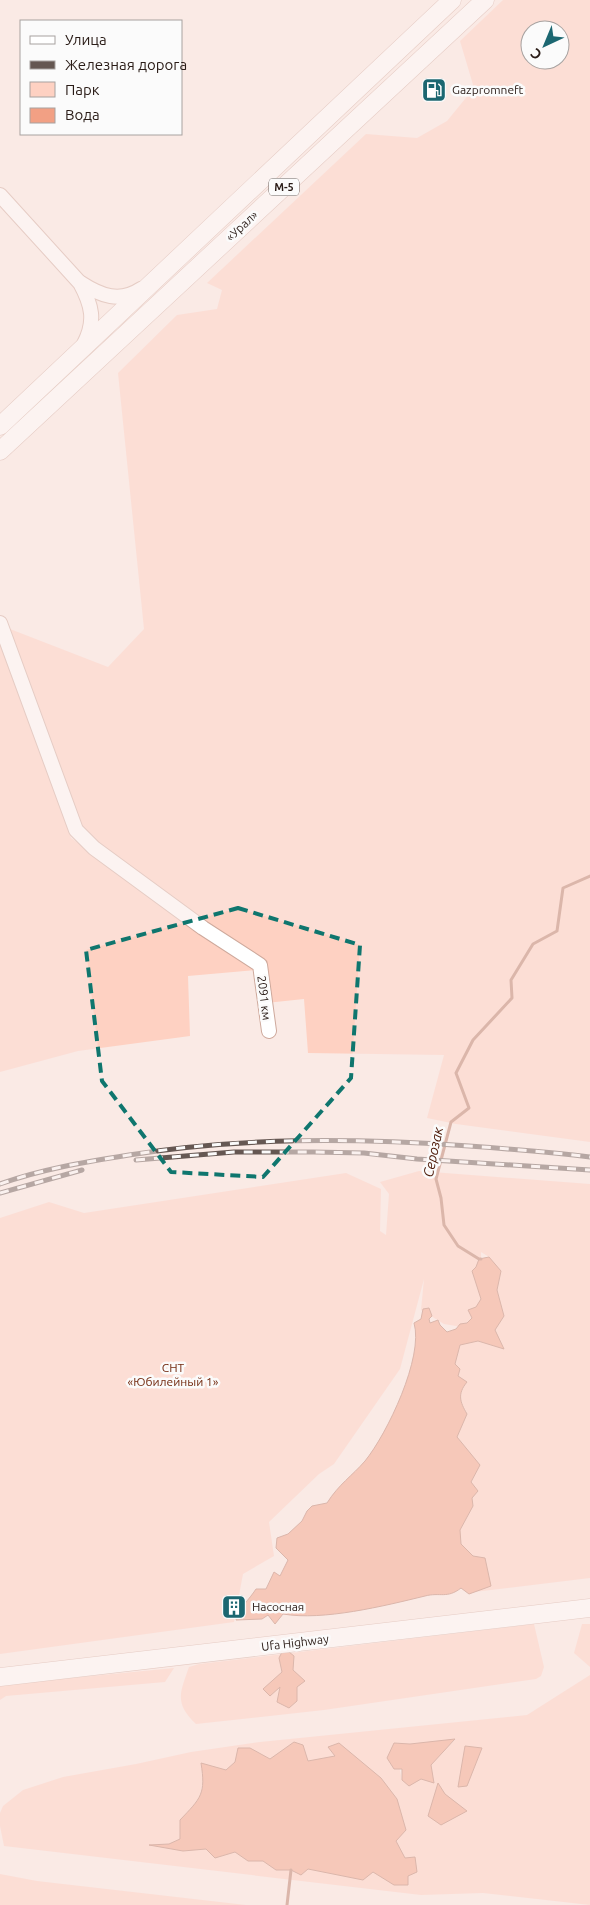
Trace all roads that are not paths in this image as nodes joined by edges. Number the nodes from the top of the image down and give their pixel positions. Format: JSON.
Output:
{"nodes":[{"id":1,"x":452,"y":0,"type":"edge"},
{"id":2,"x":485,"y":0,"type":"edge"},
{"id":3,"x":0,"y":194,"type":"edge"},
{"id":4,"x":160,"y":276,"type":"junction"},
{"id":5,"x":80,"y":283,"type":"junction"},
{"id":6,"x":81,"y":351,"type":"junction"},
{"id":7,"x":0,"y":426,"type":"edge"},
{"id":8,"x":0,"y":451,"type":"edge"},
{"id":9,"x":0,"y":623,"type":"edge"},
{"id":10,"x":269,"y":1031,"type":"dead end"},
{"id":11,"x":590,"y":1608,"type":"edge"},
{"id":12,"x":0,"y":1677,"type":"edge"}],
"edges":[{"from":1,"to":4,"type":"main road","name":"«Урал»","number":"М-5"},
{"from":2,"to":8,"type":"main road","name":"«Урал»","number":"М-5"},
{"from":3,"to":5,"type":"street"},
{"from":4,"to":5,"type":"street"},
{"from":4,"to":6,"type":"main road","name":"«Урал»","number":"М-5"},
{"from":5,"to":6,"type":"street"},
{"from":6,"to":7,"type":"main road","name":"«Урал»","number":"М-5"},
{"from":9,"to":10,"type":"street","name":"2091 км"},
{"from":11,"to":12,"type":"main road","name":"Ufa Highway"}]}
